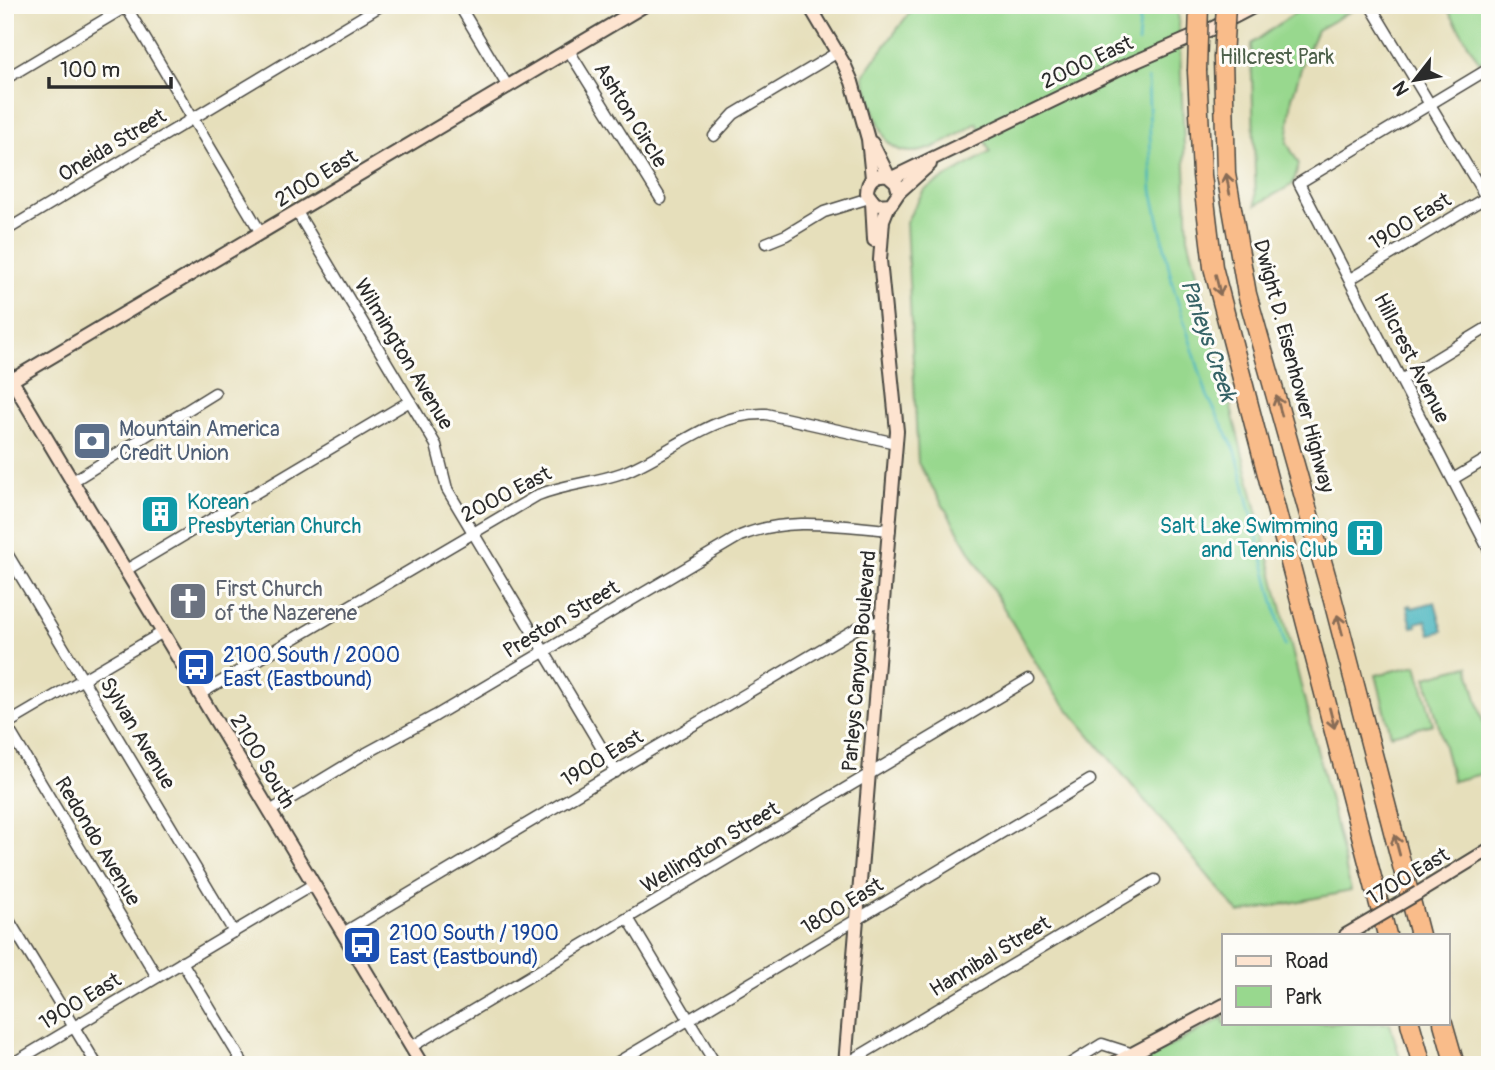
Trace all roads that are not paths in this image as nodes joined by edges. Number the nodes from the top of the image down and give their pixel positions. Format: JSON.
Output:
{"nodes":[{"id":1,"x":382,"y":5,"type":"edge"},
{"id":2,"x":459,"y":5,"type":"edge"},
{"id":3,"x":645,"y":5,"type":"edge"},
{"id":4,"x":809,"y":5,"type":"edge"},
{"id":5,"x":1199,"y":5,"type":"edge"},
{"id":6,"x":1226,"y":5,"type":"edge"},
{"id":7,"x":1257,"y":5,"type":"edge"},
{"id":8,"x":1370,"y":5,"type":"edge"},
{"id":9,"x":127,"y":6,"type":"edge"},
{"id":10,"x":569,"y":51,"type":"junction"},
{"id":11,"x":841,"y":58,"type":"junction"},
{"id":12,"x":1490,"y":68,"type":"edge"},
{"id":13,"x":5,"y":79,"type":"edge"},
{"id":14,"x":508,"y":87,"type":"junction"},
{"id":15,"x":1429,"y":105,"type":"junction"},
{"id":16,"x":193,"y":119,"type":"junction"},
{"id":17,"x":714,"y":136,"type":"dead end"},
{"id":18,"x":868,"y":139,"type":"junction"},
{"id":19,"x":935,"y":159,"type":"junction"},
{"id":20,"x":890,"y":176,"type":"junction"},
{"id":21,"x":872,"y":178,"type":"junction"},
{"id":22,"x":899,"y":192,"type":"junction"},
{"id":23,"x":661,"y":199,"type":"dead end"},
{"id":24,"x":1488,"y":199,"type":"edge"},
{"id":25,"x":870,"y":200,"type":"junction"},
{"id":26,"x":889,"y":205,"type":"junction"},
{"id":27,"x":297,"y":212,"type":"junction"},
{"id":28,"x":5,"y":231,"type":"edge"},
{"id":29,"x":261,"y":233,"type":"junction"},
{"id":30,"x":766,"y":243,"type":"dead end"},
{"id":31,"x":880,"y":260,"type":"junction"},
{"id":32,"x":1350,"y":279,"type":"junction"},
{"id":33,"x":1490,"y":326,"type":"edge"},
{"id":34,"x":7,"y":378,"type":"edge"},
{"id":35,"x":1401,"y":380,"type":"junction"},
{"id":36,"x":215,"y":393,"type":"dead end"},
{"id":37,"x":410,"y":401,"type":"junction"},
{"id":38,"x":896,"y":443,"type":"junction"},
{"id":39,"x":1490,"y":457,"type":"edge"},
{"id":40,"x":1453,"y":479,"type":"junction"},
{"id":41,"x":73,"y":481,"type":"junction"},
{"id":42,"x":890,"y":530,"type":"junction"},
{"id":43,"x":472,"y":532,"type":"junction"},
{"id":44,"x":7,"y":552,"type":"edge"},
{"id":45,"x":1490,"y":552,"type":"edge"},
{"id":46,"x":126,"y":570,"type":"junction"},
{"id":47,"x":883,"y":620,"type":"junction"},
{"id":48,"x":163,"y":632,"type":"junction"},
{"id":49,"x":544,"y":652,"type":"junction"},
{"id":50,"x":83,"y":679,"type":"junction"},
{"id":51,"x":1029,"y":679,"type":"dead end"},
{"id":52,"x":200,"y":694,"type":"junction"},
{"id":53,"x":5,"y":724,"type":"edge"},
{"id":54,"x":616,"y":772,"type":"junction"},
{"id":55,"x":869,"y":775,"type":"junction"},
{"id":56,"x":1090,"y":780,"type":"dead end"},
{"id":57,"x":270,"y":811,"type":"junction"},
{"id":58,"x":1490,"y":849,"type":"edge"},
{"id":59,"x":1155,"y":880,"type":"dead end"},
{"id":60,"x":314,"y":884,"type":"junction"},
{"id":61,"x":5,"y":914,"type":"edge"},
{"id":62,"x":628,"y":918,"type":"junction"},
{"id":63,"x":857,"y":919,"type":"junction"},
{"id":64,"x":233,"y":932,"type":"junction"},
{"id":65,"x":343,"y":933,"type":"junction"},
{"id":66,"x":1348,"y":934,"type":"edge"},
{"id":67,"x":1387,"y":934,"type":"edge"},
{"id":68,"x":1420,"y":934,"type":"edge"},
{"id":69,"x":182,"y":962,"type":"junction"},
{"id":70,"x":157,"y":977,"type":"junction"},
{"id":71,"x":1222,"y":1006,"type":"edge"},
{"id":72,"x":689,"y":1020,"type":"junction"},
{"id":73,"x":1410,"y":1024,"type":"edge"},
{"id":74,"x":1443,"y":1024,"type":"edge"},
{"id":75,"x":74,"y":1027,"type":"junction"},
{"id":76,"x":411,"y":1047,"type":"junction"},
{"id":77,"x":1130,"y":1053,"type":"junction"},
{"id":78,"x":10,"y":1065,"type":"edge"},
{"id":79,"x":97,"y":1065,"type":"edge"},
{"id":80,"x":244,"y":1065,"type":"edge"},
{"id":81,"x":422,"y":1065,"type":"edge"},
{"id":82,"x":613,"y":1065,"type":"edge"},
{"id":83,"x":716,"y":1065,"type":"edge"},
{"id":84,"x":845,"y":1065,"type":"edge"},
{"id":85,"x":1068,"y":1065,"type":"edge"},
{"id":86,"x":1111,"y":1065,"type":"edge"},
{"id":87,"x":1422,"y":1065,"type":"edge"},
{"id":88,"x":1455,"y":1065,"type":"edge"}],
"edges":[{"from":1,"to":16,"type":"street","name":"Oneida Street"},
{"from":2,"to":14,"type":"street"},
{"from":3,"to":10,"type":"street","name":"2100 East"},
{"from":4,"to":11,"type":"street"},
{"from":5,"to":67,"type":"highway","one_way":true,"bridge":true},
{"from":68,"to":6,"type":"highway","name":"Dwight D. Eisenhower Highway","one_way":true,"bridge":true},
{"from":7,"to":19,"type":"street","name":"2000 East"},
{"from":8,"to":15,"type":"street"},
{"from":9,"to":13,"type":"street"},
{"from":9,"to":16,"type":"street"},
{"from":10,"to":14,"type":"street","name":"2100 East"},
{"from":10,"to":23,"type":"street","name":"Ashton Circle"},
{"from":11,"to":17,"type":"street"},
{"from":11,"to":18,"type":"street"},
{"from":12,"to":15,"type":"street"},
{"from":14,"to":27,"type":"street","name":"2100 East"},
{"from":15,"to":24,"type":"street"},
{"from":15,"to":32,"type":"street","name":"Hillcrest Avenue"},
{"from":16,"to":28,"type":"street","name":"Oneida Street"},
{"from":16,"to":29,"type":"street"},
{"from":18,"to":20,"type":"street"},
{"from":18,"to":21,"type":"street"},
{"from":19,"to":20,"type":"street","name":"2000 East"},
{"from":19,"to":22,"type":"street","name":"2000 East"},
{"from":20,"to":21,"type":"street"},
{"from":20,"to":22,"type":"street"},
{"from":21,"to":25,"type":"street"},
{"from":22,"to":26,"type":"street"},
{"from":24,"to":32,"type":"street","name":"1900 East"},
{"from":25,"to":26,"type":"street"},
{"from":25,"to":30,"type":"street"},
{"from":25,"to":31,"type":"street","name":"Parleys Canyon Boulevard"},
{"from":26,"to":31,"type":"street","name":"Parleys Canyon Boulevard"},
{"from":27,"to":29,"type":"street","name":"2100 East"},
{"from":27,"to":37,"type":"street","name":"Wilmington Avenue"},
{"from":29,"to":34,"type":"street","name":"2100 East"},
{"from":31,"to":38,"type":"street","name":"Parleys Canyon Boulevard"},
{"from":32,"to":35,"type":"street","name":"Hillcrest Avenue"},
{"from":33,"to":35,"type":"street"},
{"from":34,"to":41,"type":"street","name":"2100 South"},
{"from":35,"to":40,"type":"street","name":"Hillcrest Avenue"},
{"from":36,"to":41,"type":"street"},
{"from":37,"to":43,"type":"street","name":"Wilmington Avenue"},
{"from":37,"to":46,"type":"street"},
{"from":38,"to":42,"type":"street","name":"Parleys Canyon Boulevard"},
{"from":38,"to":43,"type":"street","name":"2000 East"},
{"from":39,"to":40,"type":"street"},
{"from":40,"to":45,"type":"street","name":"Hillcrest Avenue"},
{"from":41,"to":46,"type":"street","name":"2100 South"},
{"from":42,"to":47,"type":"street","name":"Parleys Canyon Boulevard"},
{"from":42,"to":49,"type":"street","name":"Preston Street"},
{"from":43,"to":49,"type":"street","name":"Wilmington Avenue"},
{"from":43,"to":52,"type":"street","name":"2000 East"},
{"from":44,"to":50,"type":"street","name":"Sylvan Avenue"},
{"from":46,"to":48,"type":"street","name":"2100 South"},
{"from":47,"to":54,"type":"street","name":"1900 East"},
{"from":47,"to":55,"type":"street","name":"Parleys Canyon Boulevard"},
{"from":48,"to":50,"type":"street"},
{"from":48,"to":52,"type":"street","name":"2100 South"},
{"from":49,"to":54,"type":"street","name":"Wilmington Avenue"},
{"from":49,"to":57,"type":"street","name":"Preston Street"},
{"from":50,"to":53,"type":"street"},
{"from":50,"to":64,"type":"street","name":"Sylvan Avenue"},
{"from":51,"to":55,"type":"street","name":"Wellington Street"},
{"from":52,"to":57,"type":"street","name":"2100 South"},
{"from":53,"to":70,"type":"street","name":"Redondo Avenue"},
{"from":54,"to":65,"type":"street","name":"1900 East"},
{"from":55,"to":62,"type":"street","name":"Wellington Street"},
{"from":55,"to":63,"type":"street","name":"Parleys Canyon Boulevard"},
{"from":56,"to":63,"type":"street","name":"1800 East"},
{"from":57,"to":60,"type":"street","name":"2100 South"},
{"from":58,"to":66,"type":"street","name":"1700 East","bridge":true},
{"from":59,"to":84,"type":"street","name":"Hannibal Street"},
{"from":60,"to":64,"type":"street","name":"1900 East"},
{"from":60,"to":65,"type":"street","name":"2100 South"},
{"from":61,"to":75,"type":"street"},
{"from":62,"to":72,"type":"street"},
{"from":62,"to":76,"type":"street","name":"Wellington Street"},
{"from":63,"to":72,"type":"street","name":"1800 East"},
{"from":63,"to":84,"type":"street","name":"Parleys Canyon Boulevard"},
{"from":64,"to":69,"type":"street","name":"1900 East"},
{"from":65,"to":76,"type":"street","name":"2100 South"},
{"from":69,"to":70,"type":"street","name":"1900 East"},
{"from":69,"to":80,"type":"street"},
{"from":70,"to":75,"type":"street","name":"1900 East"},
{"from":71,"to":77,"type":"street"},
{"from":72,"to":82,"type":"street","name":"1800 East"},
{"from":72,"to":83,"type":"street"},
{"from":73,"to":87,"type":"highway"},
{"from":74,"to":88,"type":"highway"},
{"from":75,"to":78,"type":"street","name":"1900 East"},
{"from":75,"to":79,"type":"street"},
{"from":76,"to":81,"type":"street","name":"2100 South"},
{"from":77,"to":85,"type":"street"},
{"from":77,"to":86,"type":"street"}]}
